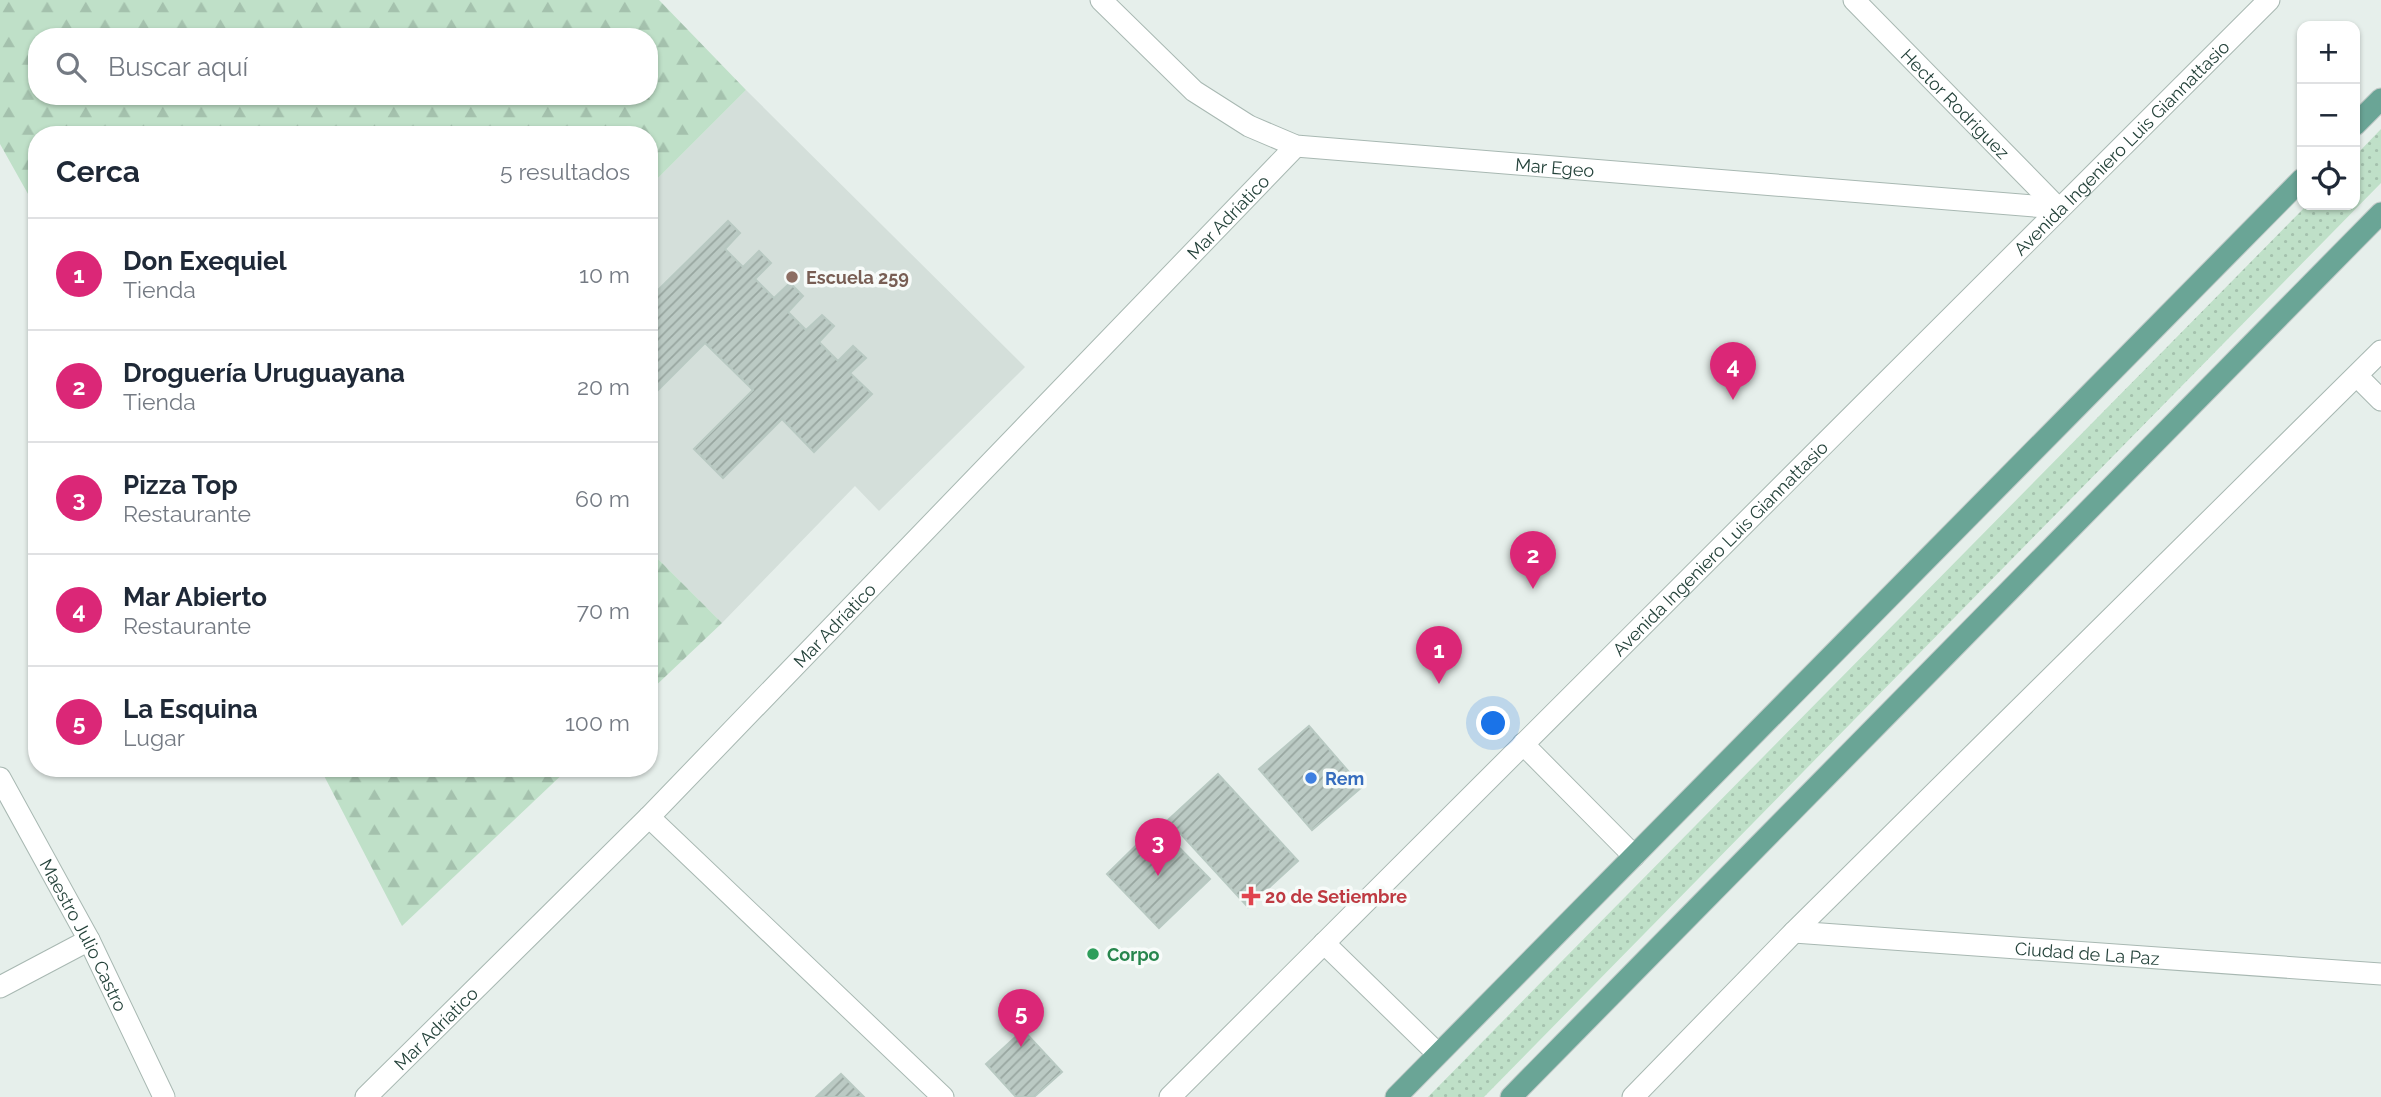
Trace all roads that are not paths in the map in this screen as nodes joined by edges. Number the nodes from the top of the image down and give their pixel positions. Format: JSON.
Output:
{"nodes":[{"id":1,"x":1101,"y":0,"type":"edge"},
{"id":2,"x":1854,"y":0,"type":"edge"},
{"id":3,"x":2269,"y":0,"type":"edge"},
{"id":4,"x":2381,"y":99,"type":"edge"},
{"id":5,"x":2360,"y":120,"type":"edge"},
{"id":6,"x":1296,"y":146,"type":"junction"},
{"id":7,"x":2297,"y":184,"type":"edge"},
{"id":8,"x":2058,"y":208,"type":"junction"},
{"id":9,"x":2381,"y":213,"type":"edge"},
{"id":10,"x":2381,"y":351,"type":"edge"},
{"id":11,"x":2357,"y":376,"type":"junction"},
{"id":12,"x":2381,"y":400,"type":"edge"},
{"id":13,"x":1523,"y":744,"type":"junction"},
{"id":14,"x":0,"y":778,"type":"edge"},
{"id":15,"x":649,"y":817,"type":"junction"},
{"id":16,"x":1634,"y":856,"type":"junction"},
{"id":17,"x":1794,"y":932,"type":"junction"},
{"id":18,"x":89,"y":940,"type":"junction"},
{"id":19,"x":1324,"y":943,"type":"junction"},
{"id":20,"x":2381,"y":974,"type":"edge"},
{"id":21,"x":0,"y":987,"type":"edge"},
{"id":22,"x":1438,"y":1054,"type":"junction"},
{"id":23,"x":164,"y":1097,"type":"edge"},
{"id":24,"x":366,"y":1097,"type":"edge"},
{"id":25,"x":943,"y":1097,"type":"edge"},
{"id":26,"x":1170,"y":1097,"type":"edge"},
{"id":27,"x":1396,"y":1097,"type":"edge"},
{"id":28,"x":1511,"y":1097,"type":"edge"},
{"id":29,"x":1633,"y":1097,"type":"edge"}],
"edges":[{"from":1,"to":6,"type":"street","name":"Mar Egeo"},
{"from":2,"to":8,"type":"street","name":"Hector Rodriguez"},
{"from":3,"to":8,"type":"street","name":"Avenida Ingeniero Luis Giannattasio"},
{"from":4,"to":5,"type":"main road"},
{"from":6,"to":8,"type":"street","name":"Mar Egeo"},
{"from":6,"to":15,"type":"street","name":"Mar Adríatico"},
{"from":7,"to":16,"type":"main road"},
{"from":8,"to":13,"type":"street","name":"Avenida Ingeniero Luis Giannattasio"},
{"from":9,"to":28,"type":"main road"},
{"from":10,"to":11,"type":"street"},
{"from":11,"to":12,"type":"street"},
{"from":11,"to":17,"type":"street"},
{"from":13,"to":16,"type":"street"},
{"from":13,"to":19,"type":"street","name":"Avenida Ingeniero Luis Giannattasio"},
{"from":14,"to":18,"type":"street","name":"Maestro Julio Castro"},
{"from":15,"to":24,"type":"street","name":"Mar Adríatico"},
{"from":15,"to":25,"type":"street"},
{"from":16,"to":22,"type":"main road"},
{"from":17,"to":20,"type":"street","name":"Ciudad de La Paz"},
{"from":17,"to":29,"type":"street"},
{"from":18,"to":21,"type":"street"},
{"from":18,"to":23,"type":"street","name":"Maestro Julio Castro"},
{"from":19,"to":22,"type":"street"},
{"from":19,"to":26,"type":"street","name":"Avenida Ingeniero Luis Giannattasio"},
{"from":22,"to":27,"type":"main road"}]}
